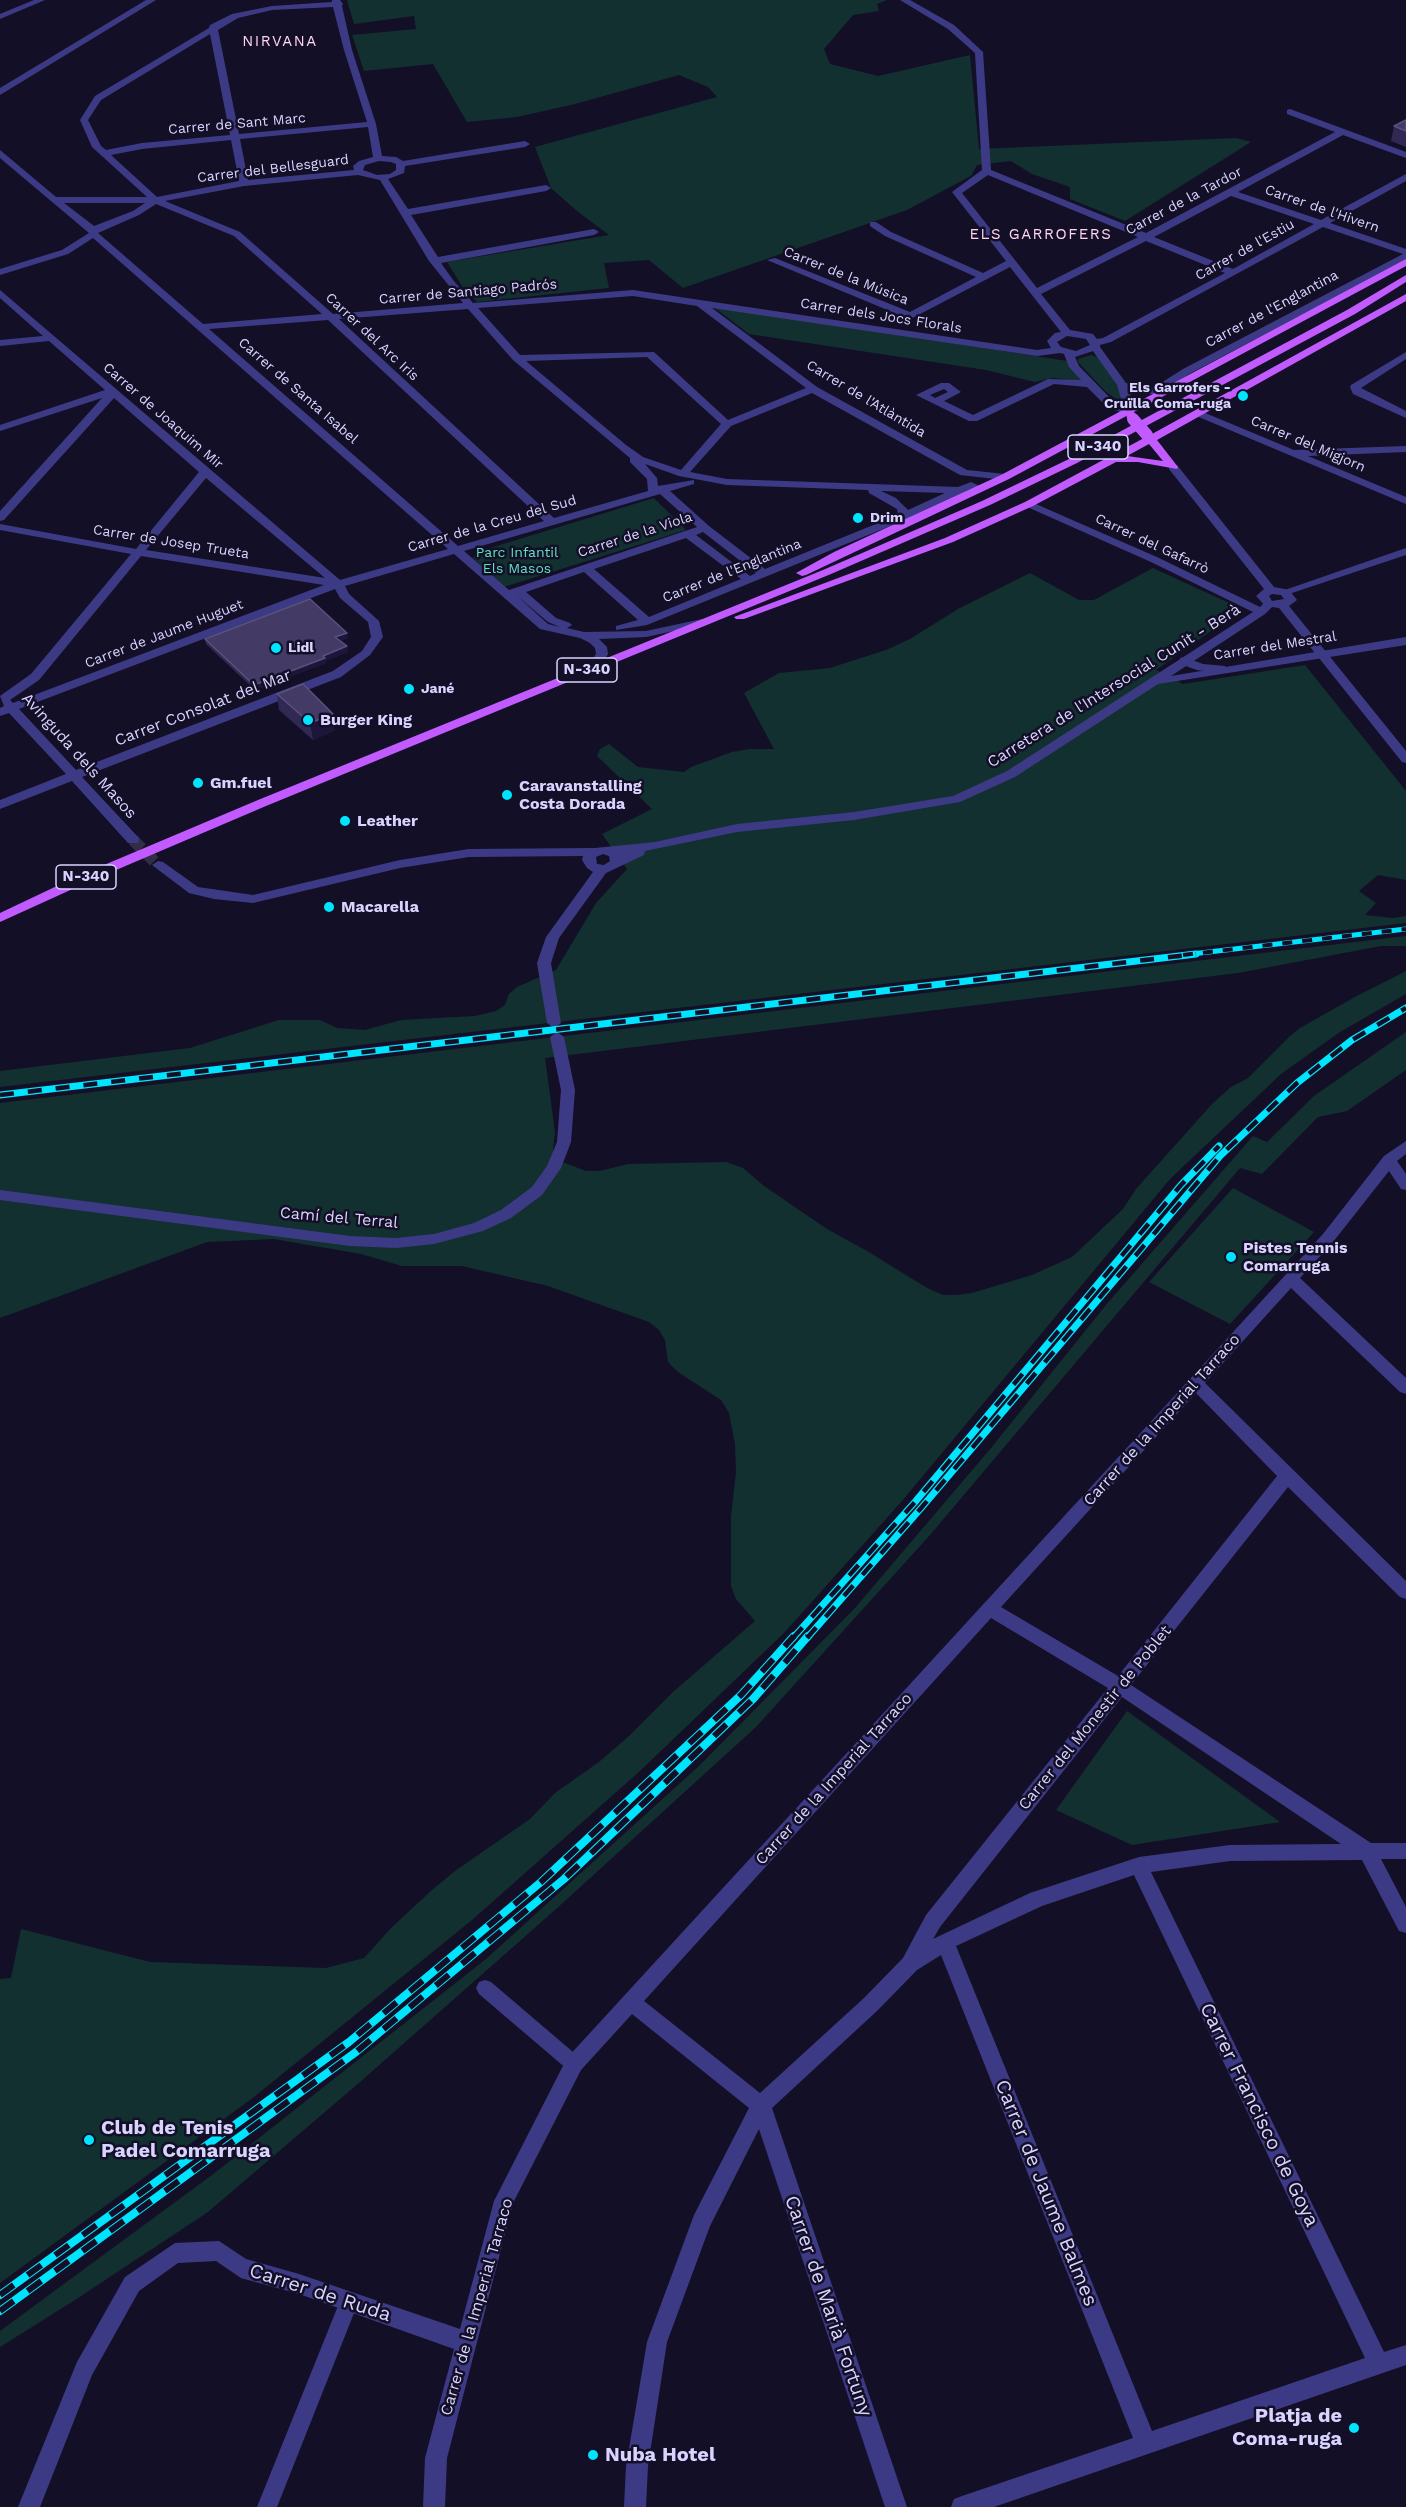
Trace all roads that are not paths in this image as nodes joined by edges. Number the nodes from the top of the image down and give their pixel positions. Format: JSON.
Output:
{"nodes":[{"id":1,"x":41,"y":0,"type":"edge"},
{"id":2,"x":152,"y":0,"type":"edge"},
{"id":3,"x":904,"y":0,"type":"edge"},
{"id":4,"x":337,"y":2,"type":"edge"},
{"id":5,"x":2,"y":14,"type":"edge"},
{"id":6,"x":213,"y":27,"type":"junction"},
{"id":7,"x":0,"y":92,"type":"edge"},
{"id":8,"x":1290,"y":112,"type":"dead end"},
{"id":9,"x":372,"y":124,"type":"junction"},
{"id":10,"x":1342,"y":132,"type":"junction"},
{"id":11,"x":235,"y":137,"type":"junction"},
{"id":12,"x":525,"y":144,"type":"dead end"},
{"id":13,"x":0,"y":153,"type":"edge"},
{"id":14,"x":105,"y":153,"type":"junction"},
{"id":15,"x":1406,"y":155,"type":"edge"},
{"id":16,"x":378,"y":158,"type":"junction"},
{"id":17,"x":401,"y":164,"type":"junction"},
{"id":18,"x":12,"y":165,"type":"junction"},
{"id":19,"x":0,"y":169,"type":"edge"},
{"id":20,"x":987,"y":171,"type":"junction"},
{"id":21,"x":358,"y":172,"type":"junction"},
{"id":22,"x":1406,"y":177,"type":"edge"},
{"id":23,"x":383,"y":178,"type":"junction"},
{"id":24,"x":244,"y":183,"type":"junction"},
{"id":25,"x":546,"y":188,"type":"dead end"},
{"id":26,"x":1230,"y":192,"type":"junction"},
{"id":27,"x":54,"y":200,"type":"junction"},
{"id":28,"x":155,"y":200,"type":"junction"},
{"id":29,"x":407,"y":213,"type":"junction"},
{"id":30,"x":1322,"y":223,"type":"junction"},
{"id":31,"x":873,"y":224,"type":"dead end"},
{"id":32,"x":94,"y":232,"type":"junction"},
{"id":33,"x":594,"y":232,"type":"dead end"},
{"id":34,"x":1146,"y":238,"type":"junction"},
{"id":35,"x":1406,"y":254,"type":"edge"},
{"id":36,"x":772,"y":260,"type":"dead end"},
{"id":37,"x":434,"y":261,"type":"junction"},
{"id":38,"x":1012,"y":262,"type":"junction"},
{"id":39,"x":1406,"y":262,"type":"edge"},
{"id":40,"x":0,"y":272,"type":"edge"},
{"id":41,"x":1233,"y":273,"type":"junction"},
{"id":42,"x":983,"y":277,"type":"junction"},
{"id":43,"x":1406,"y":279,"type":"edge"},
{"id":44,"x":1037,"y":292,"type":"junction"},
{"id":45,"x":0,"y":293,"type":"edge"},
{"id":46,"x":1406,"y":297,"type":"edge"},
{"id":47,"x":700,"y":303,"type":"junction"},
{"id":48,"x":472,"y":305,"type":"junction"},
{"id":49,"x":910,"y":316,"type":"junction"},
{"id":50,"x":331,"y":317,"type":"junction"},
{"id":51,"x":201,"y":327,"type":"junction"},
{"id":52,"x":883,"y":330,"type":"junction"},
{"id":53,"x":1067,"y":333,"type":"junction"},
{"id":54,"x":51,"y":338,"type":"junction"},
{"id":55,"x":0,"y":343,"type":"edge"},
{"id":56,"x":1095,"y":345,"type":"junction"},
{"id":57,"x":1064,"y":352,"type":"junction"},
{"id":58,"x":1406,"y":355,"type":"edge"},
{"id":59,"x":517,"y":358,"type":"junction"},
{"id":60,"x":1092,"y":384,"type":"junction"},
{"id":61,"x":1122,"y":385,"type":"junction"},
{"id":62,"x":813,"y":389,"type":"junction"},
{"id":63,"x":112,"y":392,"type":"junction"},
{"id":64,"x":1160,"y":392,"type":"junction"},
{"id":65,"x":936,"y":401,"type":"dead end"},
{"id":66,"x":1198,"y":413,"type":"junction"},
{"id":67,"x":1130,"y":414,"type":"junction"},
{"id":68,"x":1406,"y":414,"type":"edge"},
{"id":69,"x":727,"y":424,"type":"junction"},
{"id":70,"x":0,"y":428,"type":"edge"},
{"id":71,"x":1170,"y":428,"type":"junction"},
{"id":72,"x":1149,"y":437,"type":"junction"},
{"id":73,"x":1406,"y":449,"type":"edge"},
{"id":74,"x":1292,"y":453,"type":"junction"},
{"id":75,"x":634,"y":456,"type":"junction"},
{"id":76,"x":1113,"y":459,"type":"junction"},
{"id":77,"x":1171,"y":465,"type":"junction"},
{"id":78,"x":205,"y":472,"type":"junction"},
{"id":79,"x":964,"y":473,"type":"junction"},
{"id":80,"x":688,"y":477,"type":"junction"},
{"id":81,"x":1005,"y":477,"type":"junction"},
{"id":82,"x":976,"y":487,"type":"junction"},
{"id":83,"x":861,"y":488,"type":"junction"},
{"id":84,"x":657,"y":490,"type":"junction"},
{"id":85,"x":958,"y":490,"type":"junction"},
{"id":86,"x":675,"y":500,"type":"junction"},
{"id":87,"x":1406,"y":501,"type":"edge"},
{"id":88,"x":1029,"y":504,"type":"junction"},
{"id":89,"x":0,"y":518,"type":"edge"},
{"id":90,"x":905,"y":519,"type":"junction"},
{"id":91,"x":553,"y":523,"type":"junction"},
{"id":92,"x":0,"y":527,"type":"edge"},
{"id":93,"x":705,"y":528,"type":"junction"},
{"id":94,"x":688,"y":534,"type":"junction"},
{"id":95,"x":456,"y":550,"type":"junction"},
{"id":96,"x":1406,"y":551,"type":"edge"},
{"id":97,"x":137,"y":552,"type":"junction"},
{"id":98,"x":309,"y":560,"type":"junction"},
{"id":99,"x":585,"y":567,"type":"junction"},
{"id":100,"x":764,"y":573,"type":"junction"},
{"id":101,"x":289,"y":576,"type":"junction"},
{"id":102,"x":748,"y":580,"type":"junction"},
{"id":103,"x":338,"y":584,"type":"junction"},
{"id":104,"x":778,"y":590,"type":"junction"},
{"id":105,"x":1270,"y":590,"type":"junction"},
{"id":106,"x":1285,"y":592,"type":"junction"},
{"id":107,"x":512,"y":593,"type":"junction"},
{"id":108,"x":1282,"y":605,"type":"junction"},
{"id":109,"x":1265,"y":608,"type":"junction"},
{"id":110,"x":647,"y":622,"type":"junction"},
{"id":111,"x":702,"y":622,"type":"junction"},
{"id":112,"x":685,"y":629,"type":"junction"},
{"id":113,"x":584,"y":635,"type":"junction"},
{"id":114,"x":1406,"y":641,"type":"edge"},
{"id":115,"x":1321,"y":653,"type":"junction"},
{"id":116,"x":1184,"y":661,"type":"junction"},
{"id":117,"x":594,"y":667,"type":"junction"},
{"id":118,"x":1221,"y":669,"type":"junction"},
{"id":119,"x":35,"y":677,"type":"junction"},
{"id":120,"x":1149,"y":683,"type":"junction"},
{"id":121,"x":43,"y":697,"type":"junction"},
{"id":122,"x":4,"y":703,"type":"edge"},
{"id":123,"x":1406,"y":759,"type":"edge"},
{"id":124,"x":74,"y":776,"type":"junction"},
{"id":125,"x":0,"y":805,"type":"edge"},
{"id":126,"x":133,"y":840,"type":"tunnel mouth"},
{"id":127,"x":655,"y":846,"type":"junction"},
{"id":128,"x":596,"y":854,"type":"junction"},
{"id":129,"x":617,"y":862,"type":"junction"},
{"id":130,"x":158,"y":865,"type":"tunnel mouth"},
{"id":131,"x":602,"y":870,"type":"junction"},
{"id":132,"x":7,"y":912,"type":"edge"},
{"id":133,"x":0,"y":918,"type":"edge"},
{"id":134,"x":1406,"y":1146,"type":"edge"},
{"id":135,"x":1389,"y":1160,"type":"junction"},
{"id":136,"x":1406,"y":1185,"type":"edge"},
{"id":137,"x":0,"y":1195,"type":"edge"},
{"id":138,"x":1291,"y":1279,"type":"junction"},
{"id":139,"x":1196,"y":1383,"type":"junction"},
{"id":140,"x":1406,"y":1388,"type":"edge"},
{"id":141,"x":1287,"y":1476,"type":"junction"},
{"id":142,"x":1406,"y":1592,"type":"edge"},
{"id":143,"x":990,"y":1609,"type":"junction"},
{"id":144,"x":1121,"y":1687,"type":"junction"},
{"id":145,"x":1366,"y":1850,"type":"junction"},
{"id":146,"x":1406,"y":1851,"type":"edge"},
{"id":147,"x":1139,"y":1865,"type":"junction"},
{"id":148,"x":1406,"y":1925,"type":"edge"},
{"id":149,"x":945,"y":1942,"type":"junction"},
{"id":150,"x":910,"y":1964,"type":"junction"},
{"id":151,"x":485,"y":1988,"type":"dead end"},
{"id":152,"x":632,"y":2003,"type":"junction"},
{"id":153,"x":574,"y":2064,"type":"junction"},
{"id":154,"x":761,"y":2105,"type":"junction"},
{"id":155,"x":349,"y":2303,"type":"junction"},
{"id":156,"x":466,"y":2342,"type":"junction"},
{"id":157,"x":1406,"y":2355,"type":"edge"},
{"id":158,"x":1379,"y":2364,"type":"junction"},
{"id":159,"x":1146,"y":2444,"type":"junction"},
{"id":160,"x":29,"y":2507,"type":"edge"},
{"id":161,"x":267,"y":2507,"type":"edge"},
{"id":162,"x":434,"y":2507,"type":"edge"},
{"id":163,"x":635,"y":2507,"type":"edge"},
{"id":164,"x":896,"y":2507,"type":"edge"},
{"id":165,"x":962,"y":2507,"type":"edge"}],
"edges":[{"from":1,"to":5,"type":"street"},
{"from":2,"to":7,"type":"street"},
{"from":3,"to":20,"type":"street"},
{"from":4,"to":6,"type":"street"},
{"from":4,"to":9,"type":"street"},
{"from":6,"to":11,"type":"street"},
{"from":6,"to":14,"type":"street"},
{"from":8,"to":10,"type":"street"},
{"from":9,"to":11,"type":"street","name":"Carrer de Sant Marc"},
{"from":9,"to":16,"type":"street"},
{"from":10,"to":15,"type":"street"},
{"from":10,"to":26,"type":"street","name":"Carrer de la Tardor"},
{"from":11,"to":14,"type":"street","name":"Carrer de Sant Marc"},
{"from":11,"to":24,"type":"street"},
{"from":12,"to":17,"type":"street"},
{"from":13,"to":18,"type":"street","name":"Carrer de Santa Isabel"},
{"from":14,"to":28,"type":"street"},
{"from":16,"to":17,"type":"street"},
{"from":16,"to":21,"type":"street"},
{"from":17,"to":23,"type":"street"},
{"from":18,"to":19,"type":"street"},
{"from":18,"to":27,"type":"street","name":"Carrer de Santa Isabel"},
{"from":20,"to":34,"type":"street"},
{"from":20,"to":38,"type":"street"},
{"from":21,"to":23,"type":"street"},
{"from":21,"to":24,"type":"street","name":"Carrer del Bellesguard"},
{"from":22,"to":30,"type":"street","name":"Carrer de l'Estiu"},
{"from":23,"to":29,"type":"street"},
{"from":24,"to":28,"type":"street","name":"Carrer del Bellesguard"},
{"from":25,"to":29,"type":"street"},
{"from":26,"to":30,"type":"street","name":"Carrer de l'Hivern"},
{"from":26,"to":34,"type":"street","name":"Carrer de la Tardor"},
{"from":27,"to":28,"type":"street","name":"Carrer del Bellesguard"},
{"from":27,"to":32,"type":"street","name":"Carrer de Santa Isabel"},
{"from":28,"to":32,"type":"street","name":"Carrer del Bellesguard"},
{"from":28,"to":50,"type":"street","name":"Carrer del Arc Iris"},
{"from":29,"to":37,"type":"street"},
{"from":30,"to":35,"type":"street","name":"Carrer de l'Hivern"},
{"from":30,"to":41,"type":"street","name":"Carrer de l'Estiu"},
{"from":31,"to":42,"type":"street"},
{"from":32,"to":40,"type":"street","name":"Carrer del Bellesguard"},
{"from":32,"to":51,"type":"street","name":"Carrer de Santa Isabel"},
{"from":33,"to":37,"type":"street"},
{"from":34,"to":41,"type":"street"},
{"from":34,"to":44,"type":"street","name":"Carrer de la Tardor"},
{"from":35,"to":64,"type":"street","name":"Carrer de l'Englantina"},
{"from":36,"to":49,"type":"street","name":"Carrer de la Música"},
{"from":37,"to":48,"type":"street"},
{"from":38,"to":42,"type":"street"},
{"from":38,"to":44,"type":"street"},
{"from":39,"to":64,"type":"main road"},
{"from":41,"to":56,"type":"street","name":"Carrer de l'Estiu"},
{"from":42,"to":49,"type":"street"},
{"from":43,"to":104,"type":"main road","number":"N-340"},
{"from":44,"to":53,"type":"street"},
{"from":45,"to":54,"type":"street","name":"Carrer de Joaquim Mir"},
{"from":46,"to":66,"type":"main road"},
{"from":47,"to":48,"type":"street","name":"Carrer de Santiago Padrós"},
{"from":47,"to":52,"type":"street","name":"Carrer dels Jocs Florals"},
{"from":47,"to":62,"type":"street","name":"Carrer de l'Atlàntida"},
{"from":48,"to":50,"type":"street","name":"Carrer de Santiago Padrós"},
{"from":48,"to":59,"type":"street"},
{"from":49,"to":52,"type":"street"},
{"from":50,"to":51,"type":"street","name":"Carrer de Santiago Padrós"},
{"from":50,"to":91,"type":"street","name":"Carrer del Arc Iris"},
{"from":51,"to":95,"type":"street","name":"Carrer de Santa Isabel"},
{"from":52,"to":57,"type":"street","name":"Carrer dels Jocs Florals"},
{"from":53,"to":56,"type":"street"},
{"from":53,"to":57,"type":"street"},
{"from":54,"to":55,"type":"street"},
{"from":54,"to":63,"type":"street","name":"Carrer de Joaquim Mir"},
{"from":56,"to":57,"type":"street","name":"Carrer de l'Estiu"},
{"from":56,"to":61,"type":"street"},
{"from":57,"to":60,"type":"street"},
{"from":58,"to":68,"type":"street"},
{"from":59,"to":69,"type":"street"},
{"from":59,"to":75,"type":"street"},
{"from":60,"to":65,"type":"street"},
{"from":60,"to":67,"type":"street"},
{"from":61,"to":64,"type":"street"},
{"from":61,"to":67,"type":"street"},
{"from":62,"to":69,"type":"street"},
{"from":62,"to":79,"type":"street","name":"Carrer de l'Atlàntida"},
{"from":63,"to":70,"type":"street"},
{"from":63,"to":78,"type":"street","name":"Carrer de Joaquim Mir"},
{"from":63,"to":89,"type":"street"},
{"from":64,"to":67,"type":"main road"},
{"from":66,"to":71,"type":"main road"},
{"from":66,"to":74,"type":"street","name":"Carrer del Migjorn"},
{"from":67,"to":72,"type":"main road","bridge":true},
{"from":67,"to":81,"type":"main road"},
{"from":69,"to":80,"type":"street"},
{"from":71,"to":72,"type":"main road"},
{"from":71,"to":77,"type":"main road"},
{"from":72,"to":76,"type":"main road"},
{"from":72,"to":77,"type":"main road"},
{"from":73,"to":74,"type":"street"},
{"from":74,"to":87,"type":"street","name":"Carrer del Migjorn"},
{"from":75,"to":80,"type":"street"},
{"from":75,"to":84,"type":"street"},
{"from":76,"to":77,"type":"main road"},
{"from":76,"to":88,"type":"main road"},
{"from":77,"to":105,"type":"street"},
{"from":78,"to":97,"type":"street"},
{"from":78,"to":98,"type":"street","name":"Carrer de Joaquim Mir"},
{"from":79,"to":81,"type":"street","name":"Carrer de l'Atlàntida"},
{"from":79,"to":82,"type":"street"},
{"from":80,"to":83,"type":"street"},
{"from":80,"to":84,"type":"street","name":"Carrer de la Creu del Sud"},
{"from":80,"to":86,"type":"street"},
{"from":81,"to":82,"type":"main road"},
{"from":82,"to":85,"type":"street","name":"Carrer de l'Englantina"},
{"from":82,"to":90,"type":"main road"},
{"from":83,"to":85,"type":"street"},
{"from":83,"to":90,"type":"street"},
{"from":84,"to":86,"type":"street"},
{"from":84,"to":91,"type":"street","name":"Carrer de la Creu del Sud"},
{"from":85,"to":90,"type":"street","name":"Carrer de l'Englantina"},
{"from":86,"to":93,"type":"street"},
{"from":88,"to":109,"type":"street","name":"Carrer del Gafarrò"},
{"from":88,"to":112,"type":"main road"},
{"from":90,"to":100,"type":"street","name":"Carrer de l'Englantina"},
{"from":90,"to":104,"type":"main road"},
{"from":91,"to":95,"type":"street","name":"Carrer de la Creu del Sud"},
{"from":92,"to":97,"type":"street","name":"Carrer de Josep Trueta"},
{"from":93,"to":94,"type":"street","name":"Carrer de la Viola"},
{"from":93,"to":100,"type":"street"},
{"from":94,"to":99,"type":"street","name":"Carrer de la Viola"},
{"from":94,"to":102,"type":"street"},
{"from":95,"to":103,"type":"street","name":"Carrer de la Creu del Sud"},
{"from":95,"to":107,"type":"street","name":"Carrer de Santa Isabel"},
{"from":96,"to":106,"type":"street"},
{"from":97,"to":101,"type":"street","name":"Carrer de Josep Trueta"},
{"from":97,"to":119,"type":"street"},
{"from":98,"to":101,"type":"street"},
{"from":98,"to":103,"type":"street","name":"Carrer de Joaquim Mir"},
{"from":99,"to":107,"type":"street","name":"Carrer de la Viola"},
{"from":99,"to":110,"type":"street"},
{"from":100,"to":102,"type":"street","name":"Carrer de l'Englantina"},
{"from":101,"to":103,"type":"street","name":"Carrer de Josep Trueta"},
{"from":102,"to":110,"type":"street","name":"Carrer de l'Englantina"},
{"from":103,"to":121,"type":"street","name":"Carrer de Jaume Huguet"},
{"from":103,"to":124,"type":"street","name":"Carrer Consolat del Mar"},
{"from":104,"to":111,"type":"main road","number":"N-340"},
{"from":105,"to":106,"type":"street"},
{"from":105,"to":109,"type":"street"},
{"from":106,"to":108,"type":"street"},
{"from":107,"to":110,"type":"street","name":"Carrer de l'Englantina"},
{"from":107,"to":113,"type":"street","name":"Carrer de Santa Isabel"},
{"from":108,"to":109,"type":"street"},
{"from":108,"to":115,"type":"street"},
{"from":109,"to":116,"type":"street","name":"Carretera de l'Intersocial Cunit - Berà"},
{"from":111,"to":112,"type":"main road","number":"N-340"},
{"from":111,"to":113,"type":"street","name":"Carrer de Santa Isabel"},
{"from":112,"to":117,"type":"main road","number":"N-340"},
{"from":113,"to":117,"type":"street"},
{"from":114,"to":115,"type":"street","name":"Carrer del Mestral"},
{"from":115,"to":118,"type":"street","name":"Carrer del Mestral"},
{"from":115,"to":123,"type":"street"},
{"from":116,"to":118,"type":"street"},
{"from":116,"to":120,"type":"street","name":"Carretera de l'Intersocial Cunit - Berà"},
{"from":117,"to":132,"type":"main road","number":"N-340"},
{"from":118,"to":120,"type":"street","name":"Carrer del Mestral"},
{"from":119,"to":121,"type":"street"},
{"from":119,"to":122,"type":"street"},
{"from":120,"to":127,"type":"street","name":"Carretera de l'Intersocial Cunit - Berà"},
{"from":121,"to":122,"type":"street","name":"Carrer de Jaume Huguet"},
{"from":122,"to":124,"type":"street","name":"Avinguda dels Masos"},
{"from":124,"to":125,"type":"street","name":"Carrer Consolat del Mar"},
{"from":124,"to":126,"type":"street","name":"Avinguda dels Masos"},
{"from":127,"to":128,"type":"street","name":"Carretera de l'Intersocial Cunit - Berà"},
{"from":127,"to":129,"type":"street","name":"Carretera de l'Intersocial Cunit - Berà"},
{"from":128,"to":129,"type":"street"},
{"from":128,"to":130,"type":"street","name":"Carretera de l'Intersocial Cunit - Berà"},
{"from":128,"to":131,"type":"street"},
{"from":129,"to":131,"type":"street","name":"Carretera de l'Intersocial Cunit - Berà"},
{"from":131,"to":137,"type":"street","name":"Camí del Terral"},
{"from":132,"to":133,"type":"main road","number":"N-340"},
{"from":134,"to":135,"type":"street","name":"Carrer de la Imperial Tarraco"},
{"from":135,"to":136,"type":"street"},
{"from":135,"to":138,"type":"street","name":"Carrer de la Imperial Tarraco"},
{"from":138,"to":139,"type":"street","name":"Carrer de la Imperial Tarraco"},
{"from":138,"to":140,"type":"street"},
{"from":139,"to":141,"type":"street"},
{"from":139,"to":143,"type":"street","name":"Carrer de la Imperial Tarraco"},
{"from":141,"to":142,"type":"street"},
{"from":141,"to":144,"type":"street","name":"Carrer del Monestir de Poblet"},
{"from":143,"to":144,"type":"street"},
{"from":143,"to":152,"type":"street","name":"Carrer de la Imperial Tarraco"},
{"from":144,"to":145,"type":"street"},
{"from":144,"to":150,"type":"street","name":"Carrer del Monestir de Poblet"},
{"from":145,"to":146,"type":"street"},
{"from":145,"to":147,"type":"street"},
{"from":145,"to":148,"type":"street"},
{"from":147,"to":149,"type":"street"},
{"from":147,"to":158,"type":"street","name":"Carrer Francisco de Goya"},
{"from":149,"to":150,"type":"street"},
{"from":149,"to":159,"type":"street","name":"Carrer de Jaume Balmes"},
{"from":150,"to":154,"type":"street"},
{"from":151,"to":153,"type":"street"},
{"from":152,"to":153,"type":"street","name":"Carrer de la Imperial Tarraco"},
{"from":152,"to":154,"type":"street"},
{"from":153,"to":156,"type":"street","name":"Carrer de la Imperial Tarraco"},
{"from":154,"to":163,"type":"street"},
{"from":154,"to":164,"type":"street","name":"Carrer de Marià Fortuny"},
{"from":155,"to":156,"type":"street","name":"Carrer de Ruda"},
{"from":155,"to":160,"type":"street","name":"Carrer de Ruda"},
{"from":155,"to":161,"type":"street"},
{"from":156,"to":162,"type":"street","name":"Carrer de la Imperial Tarraco"},
{"from":157,"to":158,"type":"street"},
{"from":158,"to":159,"type":"street"},
{"from":159,"to":165,"type":"street"}]}
